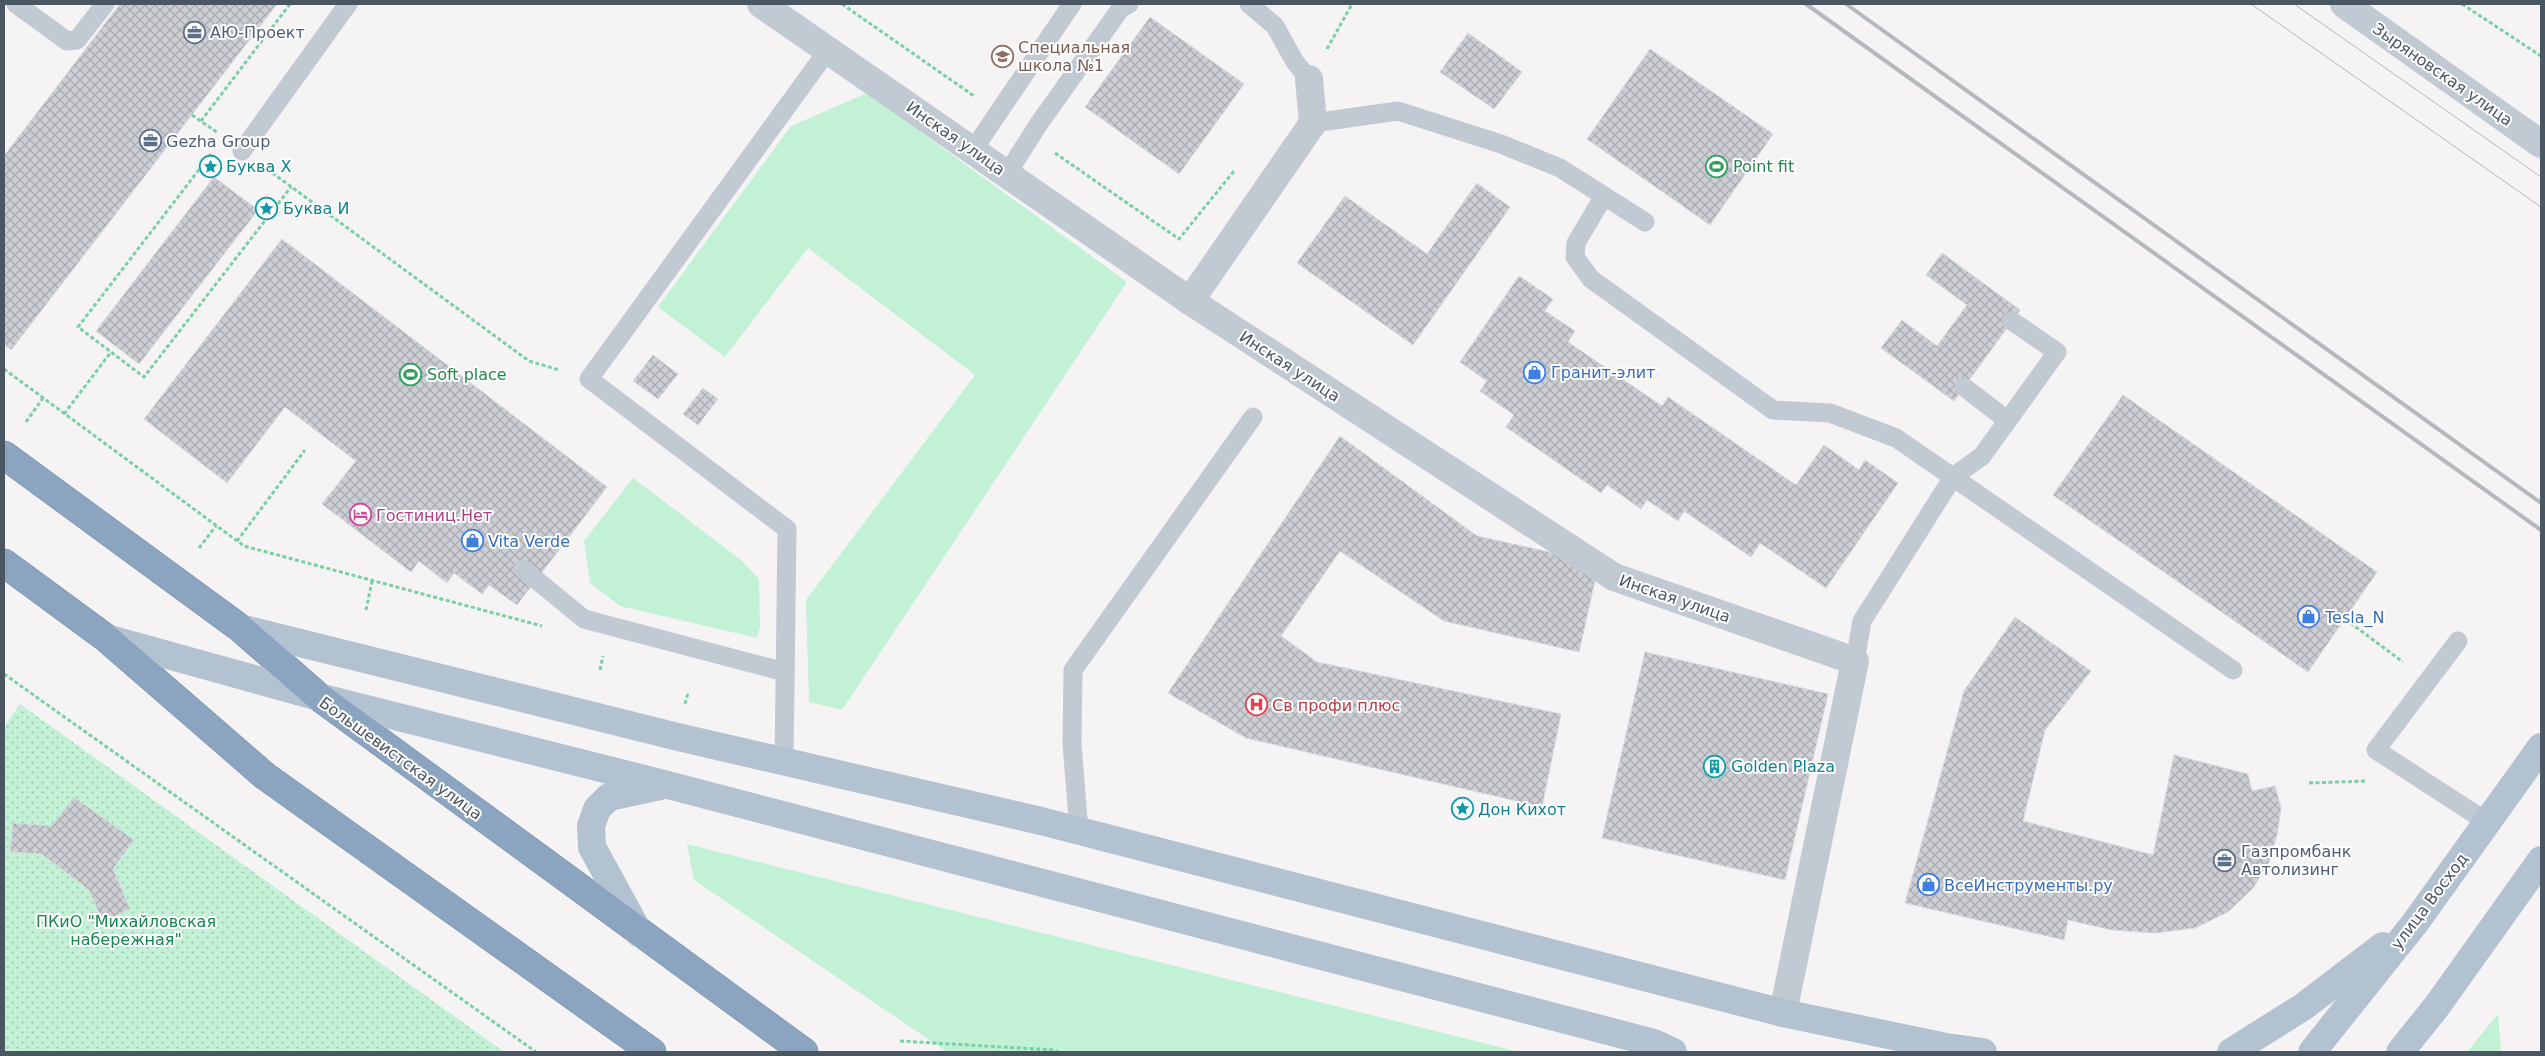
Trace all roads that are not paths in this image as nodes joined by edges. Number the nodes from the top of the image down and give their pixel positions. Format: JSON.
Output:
{"nodes":[{"id":1,"x":16,"y":4,"type":"edge"},
{"id":2,"x":105,"y":4,"type":"edge"},
{"id":3,"x":348,"y":4,"type":"edge"},
{"id":4,"x":761,"y":4,"type":"edge"},
{"id":5,"x":1072,"y":4,"type":"edge"},
{"id":6,"x":1128,"y":4,"type":"edge"},
{"id":7,"x":1249,"y":4,"type":"edge"},
{"id":8,"x":2344,"y":4,"type":"edge"},
{"id":9,"x":828,"y":50,"type":"junction"},
{"id":10,"x":1309,"y":79,"type":"joint"},
{"id":11,"x":1313,"y":122,"type":"junction"},
{"id":12,"x":2541,"y":144,"type":"edge"},
{"id":13,"x":973,"y":150,"type":"junction"},
{"id":14,"x":242,"y":151,"type":"road end"},
{"id":15,"x":1008,"y":174,"type":"junction"},
{"id":16,"x":1604,"y":196,"type":"junction"},
{"id":17,"x":1645,"y":222,"type":"dead end"},
{"id":18,"x":1190,"y":301,"type":"junction"},
{"id":19,"x":2012,"y":321,"type":"dead end"},
{"id":20,"x":1964,"y":387,"type":"dead end"},
{"id":21,"x":1253,"y":417,"type":"dead end"},
{"id":22,"x":2007,"y":420,"type":"junction"},
{"id":23,"x":4,"y":455,"type":"edge"},
{"id":24,"x":1953,"y":477,"type":"junction"},
{"id":25,"x":4,"y":563,"type":"edge"},
{"id":26,"x":523,"y":569,"type":"dead end"},
{"id":27,"x":240,"y":628,"type":"junction"},
{"id":28,"x":106,"y":638,"type":"junction"},
{"id":29,"x":2458,"y":641,"type":"dead end"},
{"id":30,"x":1856,"y":661,"type":"junction"},
{"id":31,"x":2233,"y":670,"type":"dead end"},
{"id":32,"x":785,"y":672,"type":"junction"},
{"id":33,"x":319,"y":697,"type":"junction"},
{"id":34,"x":2541,"y":747,"type":"edge"},
{"id":35,"x":784,"y":762,"type":"junction"},
{"id":36,"x":668,"y":785,"type":"junction"},
{"id":37,"x":2487,"y":822,"type":"junction"},
{"id":38,"x":1079,"y":831,"type":"junction"},
{"id":39,"x":2541,"y":860,"type":"edge"},
{"id":40,"x":2415,"y":922,"type":"junction"},
{"id":41,"x":639,"y":933,"type":"junction"},
{"id":42,"x":1783,"y":1013,"type":"junction"},
{"id":43,"x":652,"y":1052,"type":"edge"},
{"id":44,"x":804,"y":1052,"type":"edge"},
{"id":45,"x":1673,"y":1052,"type":"edge"},
{"id":46,"x":1984,"y":1052,"type":"edge"},
{"id":47,"x":2231,"y":1052,"type":"edge"},
{"id":48,"x":2312,"y":1052,"type":"edge"},
{"id":49,"x":2400,"y":1052,"type":"edge"}],
"edges":[{"from":1,"to":2,"type":"lane"},
{"from":3,"to":14,"type":"lane"},
{"from":4,"to":9,"type":"street","name":"Инская улица"},
{"from":5,"to":13,"type":"lane"},
{"from":6,"to":15,"type":"lane"},
{"from":7,"to":10,"type":"lane"},
{"from":8,"to":12,"type":"street","name":"Зыряновская улица"},
{"from":9,"to":13,"type":"street","name":"Инская улица"},
{"from":9,"to":32,"type":"lane"},
{"from":10,"to":11,"type":"street"},
{"from":11,"to":16,"type":"lane"},
{"from":11,"to":18,"type":"street"},
{"from":13,"to":15,"type":"street","name":"Инская улица"},
{"from":15,"to":18,"type":"street","name":"Инская улица"},
{"from":16,"to":17,"type":"lane"},
{"from":16,"to":24,"type":"lane"},
{"from":18,"to":30,"type":"street","name":"Инская улица"},
{"from":19,"to":22,"type":"lane"},
{"from":20,"to":22,"type":"lane"},
{"from":21,"to":38,"type":"lane"},
{"from":22,"to":24,"type":"lane"},
{"from":23,"to":27,"type":"highway","name":"Большевистская улица"},
{"from":24,"to":30,"type":"lane"},
{"from":24,"to":31,"type":"lane"},
{"from":25,"to":28,"type":"highway"},
{"from":26,"to":32,"type":"lane"},
{"from":27,"to":33,"type":"highway","name":"Большевистская улица"},
{"from":27,"to":35,"type":"main road"},
{"from":28,"to":33,"type":"main road"},
{"from":28,"to":43,"type":"highway"},
{"from":29,"to":37,"type":"lane"},
{"from":30,"to":42,"type":"street"},
{"from":32,"to":35,"type":"lane"},
{"from":33,"to":36,"type":"main road"},
{"from":33,"to":41,"type":"highway","name":"Большевистская улица"},
{"from":34,"to":37,"type":"main road","name":"улица Восход"},
{"from":35,"to":38,"type":"main road"},
{"from":36,"to":41,"type":"main road"},
{"from":36,"to":45,"type":"main road"},
{"from":37,"to":40,"type":"main road","name":"улица Восход"},
{"from":38,"to":42,"type":"main road"},
{"from":39,"to":49,"type":"main road"},
{"from":40,"to":47,"type":"main road"},
{"from":40,"to":48,"type":"main road","name":"улица Восход"},
{"from":41,"to":44,"type":"highway","name":"Большевистская улица"},
{"from":42,"to":46,"type":"main road"}]}
